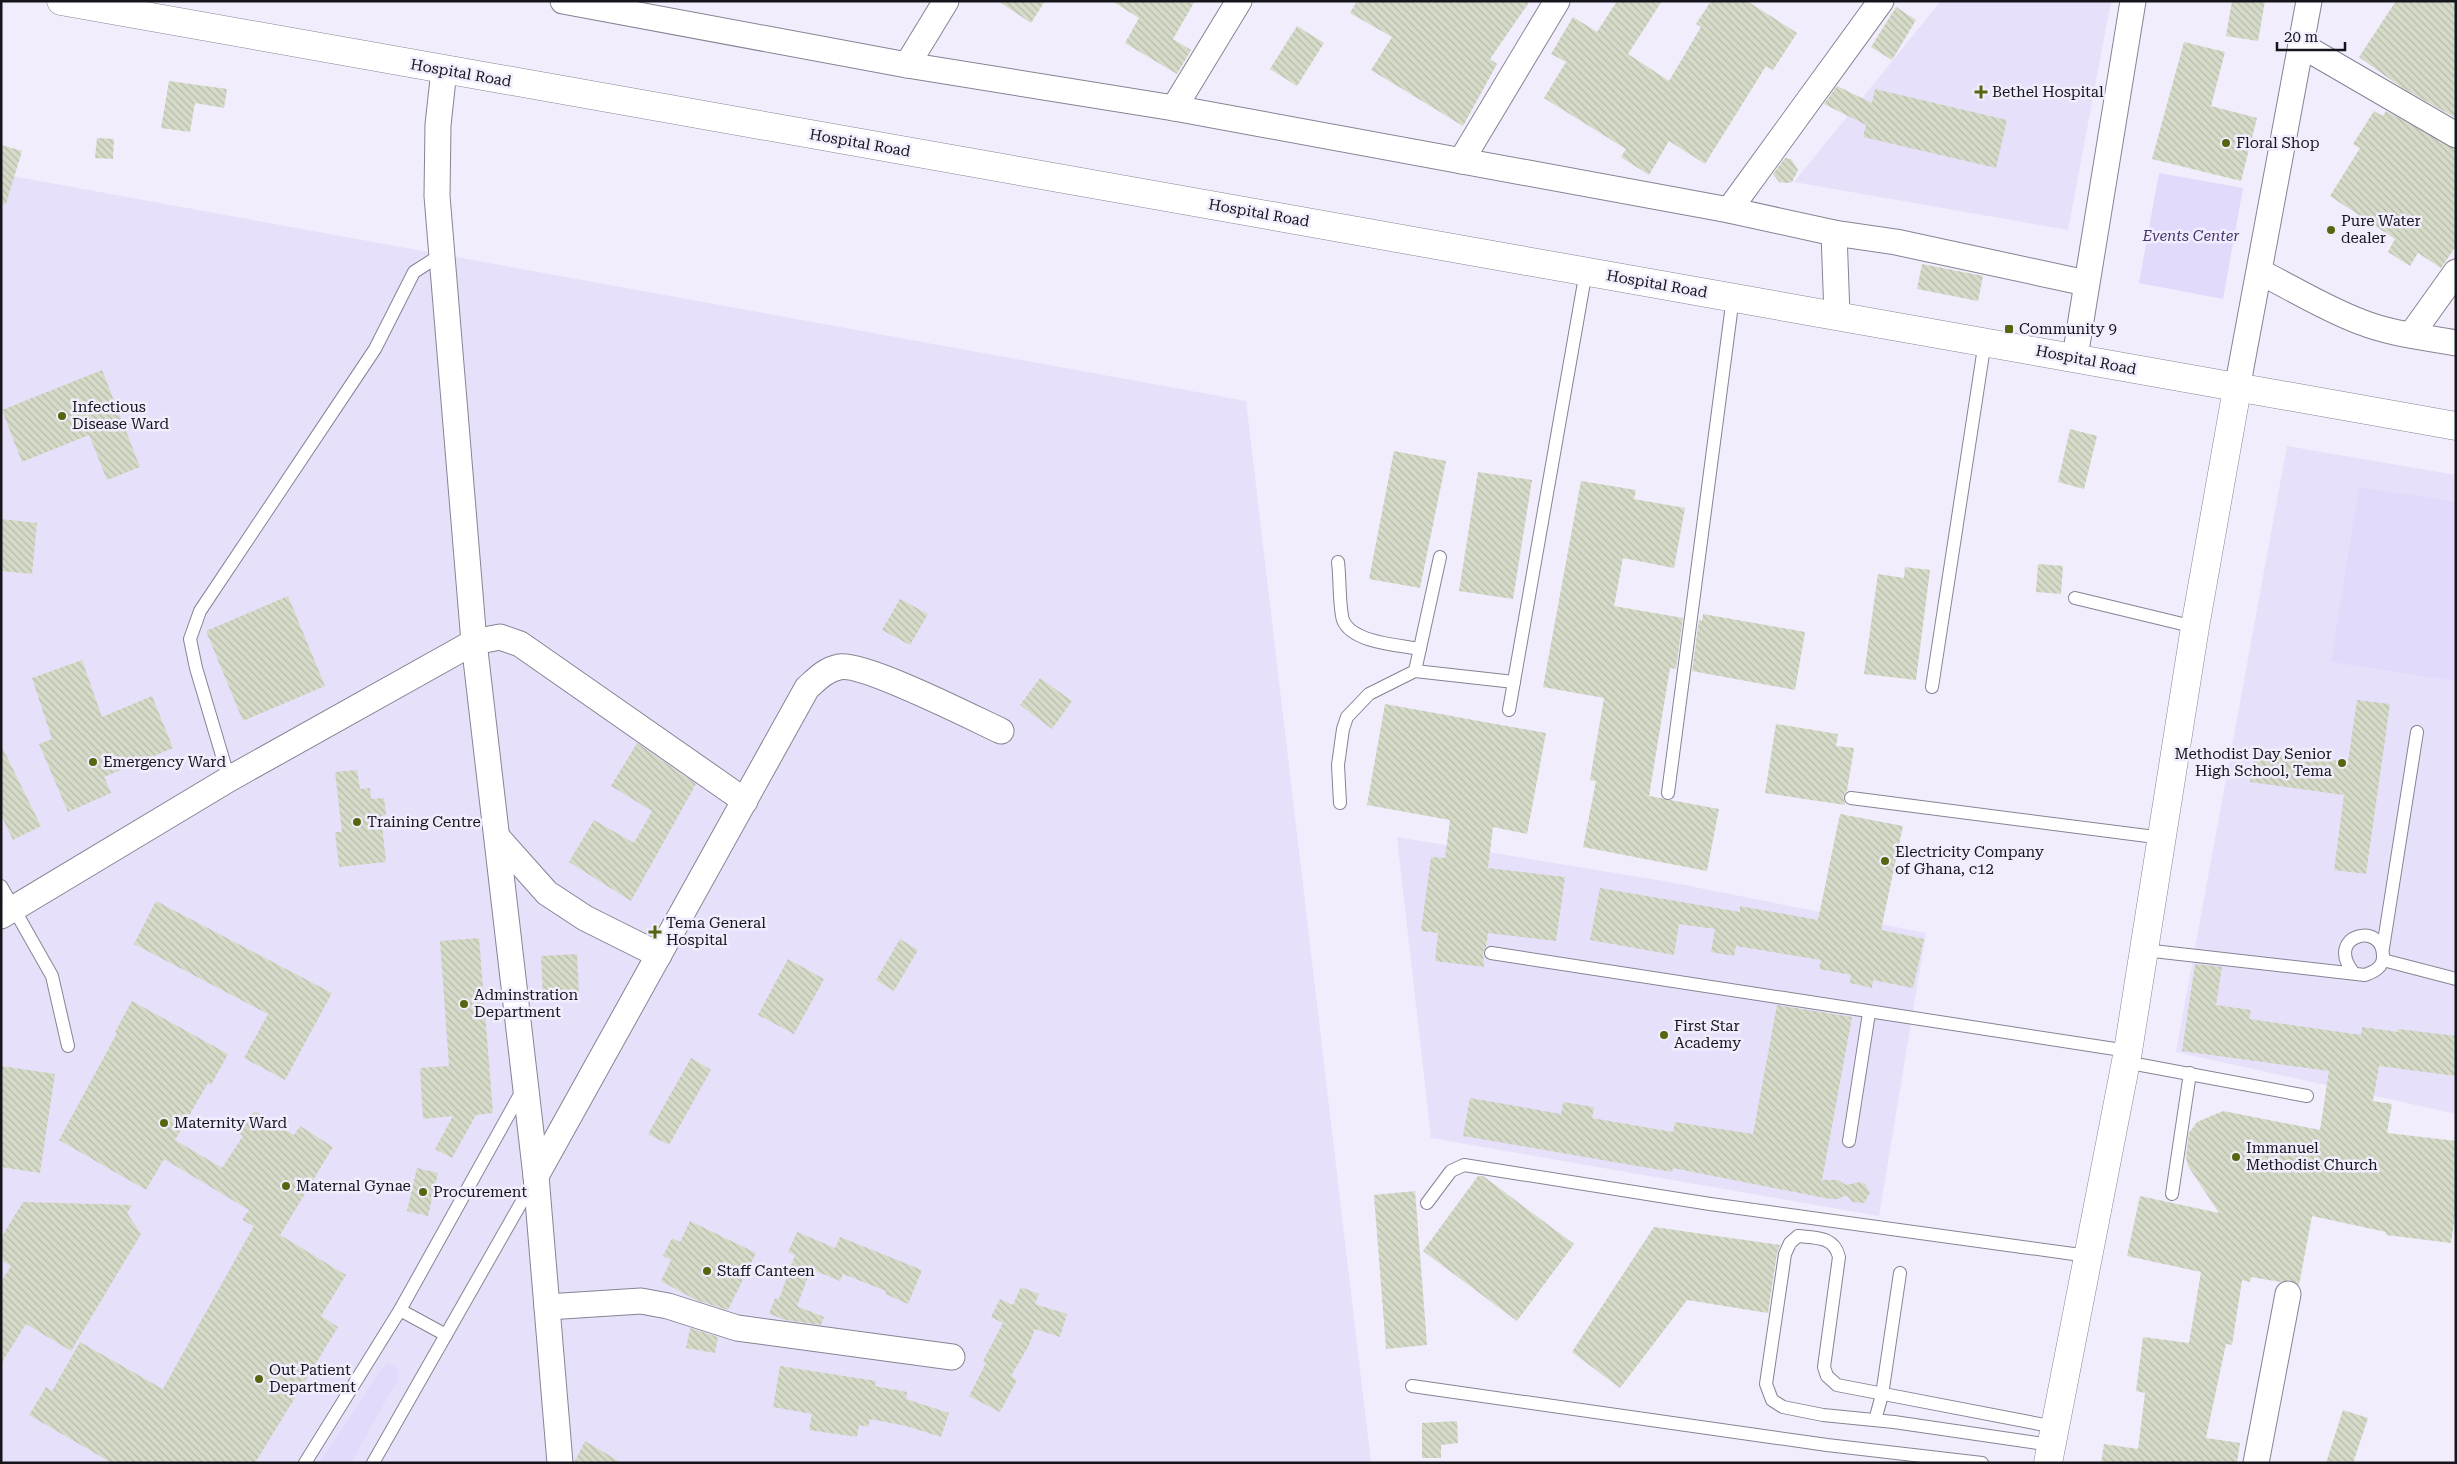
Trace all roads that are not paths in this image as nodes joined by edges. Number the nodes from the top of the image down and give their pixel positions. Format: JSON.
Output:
{"nodes":[{"id":1,"x":61,"y":1,"type":"edge"},
{"id":2,"x":563,"y":1,"type":"edge"},
{"id":3,"x":946,"y":1,"type":"edge"},
{"id":4,"x":1239,"y":1,"type":"edge"},
{"id":5,"x":1557,"y":1,"type":"edge"},
{"id":6,"x":1881,"y":1,"type":"edge"},
{"id":7,"x":2132,"y":1,"type":"edge"},
{"id":8,"x":2309,"y":1,"type":"edge"},
{"id":9,"x":629,"y":6,"type":"edge"},
{"id":10,"x":2301,"y":45,"type":"junction"},
{"id":11,"x":907,"y":65,"type":"junction"},
{"id":12,"x":444,"y":70,"type":"junction"},
{"id":13,"x":1174,"y":108,"type":"junction"},
{"id":14,"x":2456,"y":135,"type":"edge"},
{"id":15,"x":1461,"y":161,"type":"junction"},
{"id":16,"x":1729,"y":210,"type":"junction"},
{"id":17,"x":1834,"y":233,"type":"junction"},
{"id":18,"x":442,"y":254,"type":"junction"},
{"id":19,"x":1586,"y":271,"type":"junction"},
{"id":20,"x":2260,"y":272,"type":"junction"},
{"id":21,"x":2456,"y":272,"type":"edge"},
{"id":22,"x":2086,"y":283,"type":"junction"},
{"id":23,"x":1733,"y":297,"type":"junction"},
{"id":24,"x":1837,"y":315,"type":"junction"},
{"id":25,"x":2411,"y":335,"type":"junction"},
{"id":26,"x":1985,"y":342,"type":"junction"},
{"id":27,"x":2456,"y":343,"type":"edge"},
{"id":28,"x":2075,"y":357,"type":"junction"},
{"id":29,"x":2238,"y":389,"type":"junction"},
{"id":30,"x":2456,"y":426,"type":"edge"},
{"id":31,"x":1440,"y":557,"type":"dead end"},
{"id":32,"x":1338,"y":562,"type":"dead end"},
{"id":33,"x":2075,"y":598,"type":"dead end"},
{"id":34,"x":2195,"y":626,"type":"junction"},
{"id":35,"x":474,"y":642,"type":"junction"},
{"id":36,"x":1420,"y":649,"type":"junction"},
{"id":37,"x":1415,"y":672,"type":"junction"},
{"id":38,"x":1514,"y":682,"type":"junction"},
{"id":39,"x":1932,"y":688,"type":"dead end"},
{"id":40,"x":1509,"y":710,"type":"dead end"},
{"id":41,"x":1001,"y":730,"type":"dead end"},
{"id":42,"x":2417,"y":732,"type":"dead end"},
{"id":43,"x":229,"y":779,"type":"junction"},
{"id":44,"x":1668,"y":793,"type":"dead end"},
{"id":45,"x":1851,"y":798,"type":"dead end"},
{"id":46,"x":744,"y":801,"type":"junction"},
{"id":47,"x":1340,"y":803,"type":"dead end"},
{"id":48,"x":497,"y":838,"type":"junction"},
{"id":49,"x":2163,"y":838,"type":"junction"},
{"id":50,"x":1,"y":886,"type":"edge"},
{"id":51,"x":7,"y":912,"type":"edge"},
{"id":52,"x":2144,"y":950,"type":"junction"},
{"id":53,"x":1491,"y":953,"type":"dead end"},
{"id":54,"x":2383,"y":954,"type":"junction"},
{"id":55,"x":659,"y":955,"type":"junction"},
{"id":56,"x":2353,"y":972,"type":"junction"},
{"id":57,"x":2456,"y":979,"type":"edge"},
{"id":58,"x":1869,"y":1013,"type":"junction"},
{"id":59,"x":68,"y":1046,"type":"dead end"},
{"id":60,"x":2127,"y":1057,"type":"junction"},
{"id":61,"x":2190,"y":1073,"type":"junction"},
{"id":62,"x":525,"y":1085,"type":"junction"},
{"id":63,"x":2307,"y":1096,"type":"dead end"},
{"id":64,"x":1849,"y":1141,"type":"dead end"},
{"id":65,"x":536,"y":1176,"type":"junction"},
{"id":66,"x":2172,"y":1194,"type":"dead end"},
{"id":67,"x":1427,"y":1203,"type":"dead end"},
{"id":68,"x":2088,"y":1256,"type":"junction"},
{"id":69,"x":1900,"y":1273,"type":"dead end"},
{"id":70,"x":2288,"y":1294,"type":"dead end"},
{"id":71,"x":547,"y":1307,"type":"junction"},
{"id":72,"x":400,"y":1310,"type":"junction"},
{"id":73,"x":446,"y":1335,"type":"junction"},
{"id":74,"x":952,"y":1357,"type":"dead end"},
{"id":75,"x":1412,"y":1386,"type":"dead end"},
{"id":76,"x":1882,"y":1394,"type":"junction"},
{"id":77,"x":1875,"y":1420,"type":"junction"},
{"id":78,"x":2051,"y":1445,"type":"edge"},
{"id":79,"x":305,"y":1463,"type":"edge"},
{"id":80,"x":373,"y":1463,"type":"edge"},
{"id":81,"x":560,"y":1463,"type":"edge"},
{"id":82,"x":1982,"y":1463,"type":"edge"},
{"id":83,"x":2256,"y":1463,"type":"edge"}],
"edges":[{"from":1,"to":12,"type":"main road","name":"Hospital Road"},
{"from":2,"to":9,"type":"street"},
{"from":3,"to":11,"type":"street"},
{"from":4,"to":13,"type":"street"},
{"from":5,"to":15,"type":"street"},
{"from":6,"to":16,"type":"street"},
{"from":7,"to":22,"type":"street"},
{"from":8,"to":10,"type":"street"},
{"from":9,"to":11,"type":"street"},
{"from":10,"to":14,"type":"street"},
{"from":10,"to":20,"type":"street"},
{"from":11,"to":13,"type":"street"},
{"from":12,"to":18,"type":"street"},
{"from":12,"to":19,"type":"main road","name":"Hospital Road"},
{"from":13,"to":15,"type":"street"},
{"from":15,"to":16,"type":"street"},
{"from":16,"to":17,"type":"street"},
{"from":17,"to":22,"type":"street"},
{"from":17,"to":24,"type":"street"},
{"from":18,"to":35,"type":"street"},
{"from":18,"to":43,"type":"lane"},
{"from":19,"to":23,"type":"main road","name":"Hospital Road"},
{"from":19,"to":38,"type":"lane"},
{"from":20,"to":25,"type":"street"},
{"from":20,"to":29,"type":"street"},
{"from":21,"to":25,"type":"street"},
{"from":22,"to":28,"type":"street"},
{"from":23,"to":24,"type":"main road","name":"Hospital Road"},
{"from":23,"to":44,"type":"lane"},
{"from":24,"to":26,"type":"main road","name":"Hospital Road"},
{"from":25,"to":27,"type":"street"},
{"from":26,"to":28,"type":"main road","name":"Hospital Road"},
{"from":26,"to":39,"type":"lane"},
{"from":28,"to":29,"type":"main road","name":"Hospital Road"},
{"from":29,"to":30,"type":"main road","name":"Hospital Road"},
{"from":29,"to":34,"type":"main road"},
{"from":31,"to":36,"type":"lane"},
{"from":32,"to":36,"type":"lane"},
{"from":33,"to":34,"type":"lane"},
{"from":34,"to":49,"type":"main road"},
{"from":35,"to":43,"type":"street"},
{"from":35,"to":46,"type":"street"},
{"from":35,"to":48,"type":"street"},
{"from":36,"to":37,"type":"lane"},
{"from":37,"to":38,"type":"lane"},
{"from":37,"to":47,"type":"lane"},
{"from":38,"to":40,"type":"lane"},
{"from":41,"to":46,"type":"street"},
{"from":42,"to":54,"type":"lane"},
{"from":43,"to":51,"type":"street"},
{"from":45,"to":49,"type":"lane"},
{"from":46,"to":55,"type":"street"},
{"from":48,"to":55,"type":"street"},
{"from":48,"to":62,"type":"street"},
{"from":49,"to":52,"type":"main road"},
{"from":50,"to":51,"type":"lane"},
{"from":51,"to":59,"type":"lane"},
{"from":52,"to":56,"type":"lane"},
{"from":52,"to":60,"type":"main road"},
{"from":53,"to":58,"type":"lane"},
{"from":54,"to":56,"type":"lane"},
{"from":54,"to":56,"type":"lane"},
{"from":54,"to":57,"type":"lane"},
{"from":55,"to":65,"type":"street"},
{"from":58,"to":60,"type":"lane"},
{"from":58,"to":64,"type":"lane"},
{"from":60,"to":61,"type":"lane"},
{"from":60,"to":68,"type":"main road"},
{"from":61,"to":63,"type":"lane"},
{"from":61,"to":66,"type":"lane"},
{"from":62,"to":65,"type":"street"},
{"from":62,"to":72,"type":"lane"},
{"from":65,"to":71,"type":"street"},
{"from":65,"to":73,"type":"lane"},
{"from":67,"to":68,"type":"lane"},
{"from":68,"to":78,"type":"main road"},
{"from":69,"to":76,"type":"lane"},
{"from":70,"to":83,"type":"street"},
{"from":71,"to":74,"type":"street"},
{"from":71,"to":81,"type":"street"},
{"from":72,"to":73,"type":"lane"},
{"from":72,"to":79,"type":"lane"},
{"from":73,"to":80,"type":"lane"},
{"from":75,"to":82,"type":"lane"},
{"from":76,"to":77,"type":"lane"},
{"from":76,"to":77,"type":"lane"},
{"from":76,"to":78,"type":"lane"},
{"from":77,"to":78,"type":"lane"}]}
